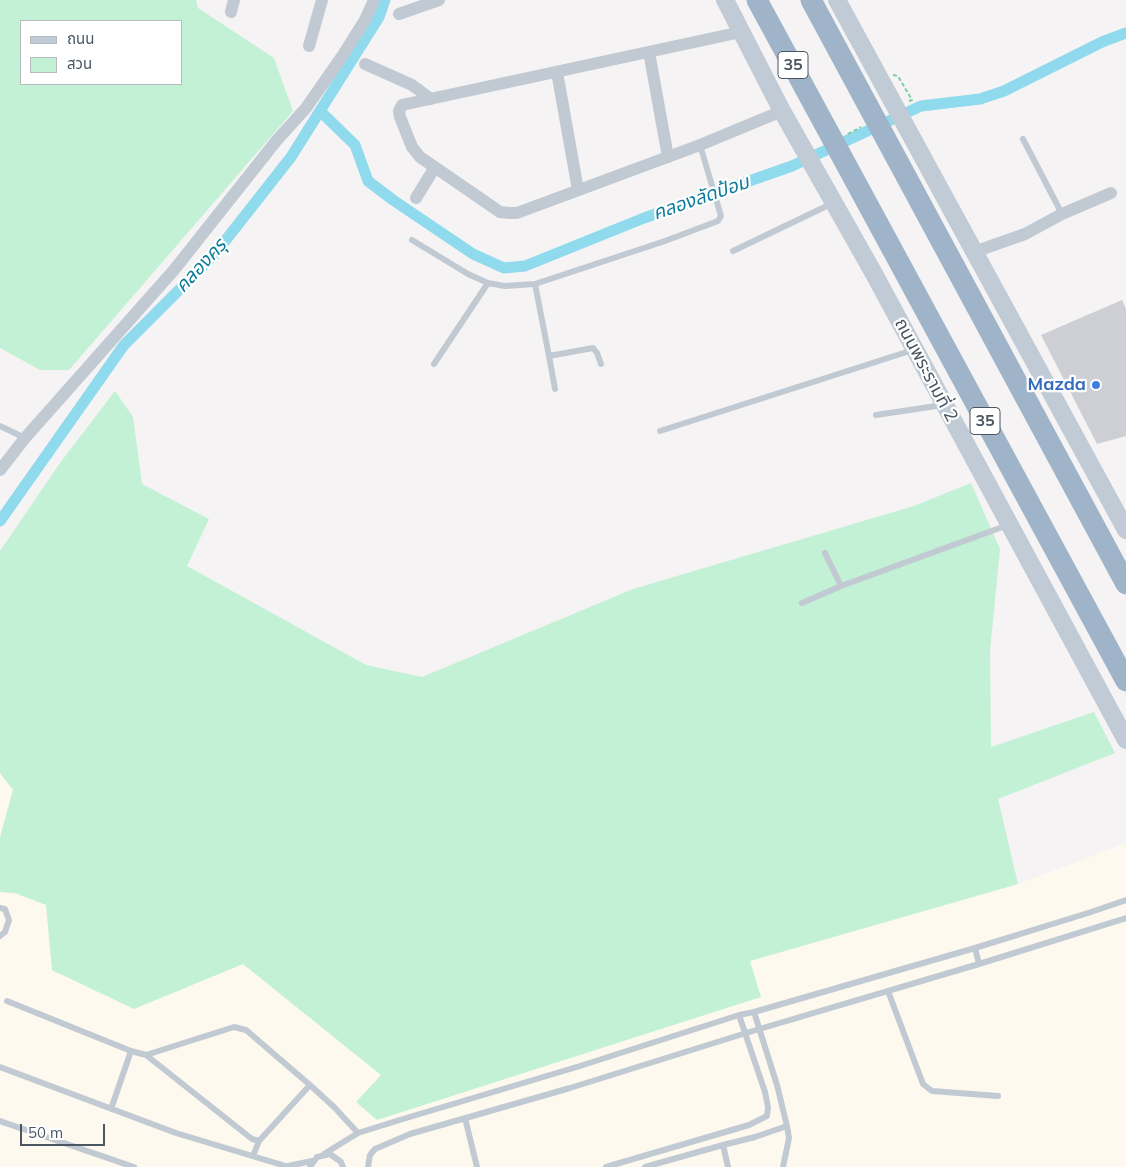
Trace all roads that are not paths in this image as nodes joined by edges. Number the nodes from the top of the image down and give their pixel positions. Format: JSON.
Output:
{"nodes":[{"id":1,"x":322,"y":0,"type":"edge"},
{"id":2,"x":374,"y":0,"type":"edge"},
{"id":3,"x":439,"y":0,"type":"edge"},
{"id":4,"x":725,"y":0,"type":"edge"},
{"id":5,"x":758,"y":0,"type":"edge"},
{"id":6,"x":811,"y":0,"type":"edge"},
{"id":7,"x":816,"y":0,"type":"edge"},
{"id":8,"x":838,"y":0,"type":"edge"},
{"id":9,"x":399,"y":14,"type":"dead end"},
{"id":10,"x":741,"y":32,"type":"junction"},
{"id":11,"x":309,"y":46,"type":"dead end"},
{"id":12,"x":650,"y":52,"type":"junction"},
{"id":13,"x":365,"y":64,"type":"dead end"},
{"id":14,"x":557,"y":72,"type":"junction"},
{"id":15,"x":431,"y":99,"type":"junction"},
{"id":16,"x":782,"y":111,"type":"junction"},
{"id":17,"x":866,"y":113,"type":"junction"},
{"id":18,"x":1023,"y":139,"type":"dead end"},
{"id":19,"x":700,"y":145,"type":"junction"},
{"id":20,"x":668,"y":157,"type":"junction"},
{"id":21,"x":435,"y":168,"type":"junction"},
{"id":22,"x":578,"y":190,"type":"junction"},
{"id":23,"x":1112,"y":194,"type":"dead end"},
{"id":24,"x":416,"y":198,"type":"dead end"},
{"id":25,"x":834,"y":202,"type":"junction"},
{"id":26,"x":1062,"y":214,"type":"junction"},
{"id":27,"x":412,"y":240,"type":"dead end"},
{"id":28,"x":733,"y":251,"type":"dead end"},
{"id":29,"x":974,"y":252,"type":"junction"},
{"id":30,"x":488,"y":283,"type":"junction"},
{"id":31,"x":535,"y":284,"type":"junction"},
{"id":32,"x":914,"y":349,"type":"junction"},
{"id":33,"x":550,"y":356,"type":"junction"},
{"id":34,"x":434,"y":364,"type":"dead end"},
{"id":35,"x":601,"y":364,"type":"dead end"},
{"id":36,"x":555,"y":389,"type":"dead end"},
{"id":37,"x":944,"y":404,"type":"junction"},
{"id":38,"x":876,"y":415,"type":"dead end"},
{"id":39,"x":0,"y":426,"type":"edge"},
{"id":40,"x":660,"y":431,"type":"dead end"},
{"id":41,"x":25,"y":438,"type":"junction"},
{"id":42,"x":0,"y":470,"type":"edge"},
{"id":43,"x":1009,"y":524,"type":"junction"},
{"id":44,"x":1126,"y":530,"type":"edge"},
{"id":45,"x":825,"y":553,"type":"dead end"},
{"id":46,"x":1126,"y":584,"type":"edge"},
{"id":47,"x":842,"y":586,"type":"junction"},
{"id":48,"x":802,"y":603,"type":"dead end"},
{"id":49,"x":1126,"y":681,"type":"edge"},
{"id":50,"x":1126,"y":740,"type":"edge"},
{"id":51,"x":1126,"y":900,"type":"edge"},
{"id":52,"x":0,"y":908,"type":"edge"},
{"id":53,"x":1126,"y":918,"type":"edge"},
{"id":54,"x":0,"y":936,"type":"edge"},
{"id":55,"x":975,"y":948,"type":"junction"},
{"id":56,"x":979,"y":964,"type":"junction"},
{"id":57,"x":888,"y":991,"type":"junction"},
{"id":58,"x":7,"y":1002,"type":"dead end"},
{"id":59,"x":754,"y":1012,"type":"junction"},
{"id":60,"x":739,"y":1015,"type":"junction"},
{"id":61,"x":760,"y":1030,"type":"junction"},
{"id":62,"x":746,"y":1033,"type":"junction"},
{"id":63,"x":130,"y":1051,"type":"junction"},
{"id":64,"x":146,"y":1055,"type":"junction"},
{"id":65,"x":0,"y":1067,"type":"edge"},
{"id":66,"x":310,"y":1085,"type":"junction"},
{"id":67,"x":998,"y":1096,"type":"dead end"},
{"id":68,"x":111,"y":1109,"type":"junction"},
{"id":69,"x":465,"y":1118,"type":"junction"},
{"id":70,"x":0,"y":1121,"type":"edge"},
{"id":71,"x":787,"y":1126,"type":"junction"},
{"id":72,"x":358,"y":1133,"type":"junction"},
{"id":73,"x":259,"y":1141,"type":"junction"},
{"id":74,"x":723,"y":1145,"type":"junction"},
{"id":75,"x":324,"y":1154,"type":"junction"},
{"id":76,"x":253,"y":1156,"type":"junction"},
{"id":77,"x":311,"y":1164,"type":"edge"},
{"id":78,"x":289,"y":1166,"type":"edge"},
{"id":79,"x":614,"y":1166,"type":"edge"},
{"id":80,"x":134,"y":1167,"type":"edge"},
{"id":81,"x":343,"y":1167,"type":"edge"},
{"id":82,"x":368,"y":1167,"type":"edge"},
{"id":83,"x":477,"y":1167,"type":"edge"},
{"id":84,"x":606,"y":1167,"type":"edge"},
{"id":85,"x":645,"y":1167,"type":"edge"},
{"id":86,"x":728,"y":1167,"type":"edge"},
{"id":87,"x":783,"y":1167,"type":"edge"}],
"edges":[{"from":1,"to":11,"type":"street"},
{"from":2,"to":41,"type":"street"},
{"from":3,"to":9,"type":"street"},
{"from":4,"to":10,"type":"main road","name":"ถนนพระรามที่ 2","number":"35"},
{"from":5,"to":49,"type":"highway","name":"ถนนพระรามที่ 2","number":"35"},
{"from":6,"to":17,"type":"highway"},
{"from":7,"to":17,"type":"highway"},
{"from":8,"to":29,"type":"main road"},
{"from":10,"to":12,"type":"street"},
{"from":10,"to":16,"type":"main road","name":"ถนนพระรามที่ 2","number":"35"},
{"from":12,"to":14,"type":"street"},
{"from":12,"to":20,"type":"street"},
{"from":13,"to":15,"type":"street"},
{"from":14,"to":15,"type":"street"},
{"from":14,"to":22,"type":"street"},
{"from":15,"to":21,"type":"street"},
{"from":16,"to":19,"type":"street"},
{"from":16,"to":25,"type":"main road","name":"ถนนพระรามที่ 2","number":"35"},
{"from":17,"to":46,"type":"highway"},
{"from":18,"to":26,"type":"lane"},
{"from":19,"to":20,"type":"street"},
{"from":19,"to":31,"type":"lane"},
{"from":20,"to":22,"type":"street"},
{"from":21,"to":22,"type":"street"},
{"from":21,"to":24,"type":"street"},
{"from":23,"to":26,"type":"street"},
{"from":25,"to":28,"type":"lane"},
{"from":25,"to":32,"type":"main road","name":"ถนนพระรามที่ 2","number":"35"},
{"from":26,"to":29,"type":"street"},
{"from":27,"to":30,"type":"lane"},
{"from":29,"to":44,"type":"main road"},
{"from":30,"to":31,"type":"lane"},
{"from":30,"to":34,"type":"lane"},
{"from":31,"to":33,"type":"lane"},
{"from":32,"to":37,"type":"main road","name":"ถนนพระรามที่ 2","number":"35"},
{"from":32,"to":40,"type":"lane"},
{"from":33,"to":35,"type":"lane"},
{"from":33,"to":36,"type":"lane"},
{"from":37,"to":38,"type":"lane"},
{"from":37,"to":43,"type":"main road","name":"ถนนพระรามที่ 2","number":"35"},
{"from":39,"to":41,"type":"lane"},
{"from":41,"to":42,"type":"street"},
{"from":43,"to":47,"type":"lane"},
{"from":43,"to":50,"type":"main road","name":"ถนนพระรามที่ 2","number":"35"},
{"from":45,"to":47,"type":"lane"},
{"from":47,"to":48,"type":"lane"},
{"from":51,"to":55,"type":"lane"},
{"from":52,"to":54,"type":"lane"},
{"from":53,"to":56,"type":"lane"},
{"from":55,"to":56,"type":"lane"},
{"from":55,"to":59,"type":"lane"},
{"from":56,"to":57,"type":"lane"},
{"from":57,"to":61,"type":"lane"},
{"from":57,"to":67,"type":"lane"},
{"from":58,"to":63,"type":"lane"},
{"from":59,"to":60,"type":"lane"},
{"from":59,"to":61,"type":"lane"},
{"from":60,"to":62,"type":"lane"},
{"from":60,"to":72,"type":"lane"},
{"from":61,"to":62,"type":"lane"},
{"from":61,"to":71,"type":"lane"},
{"from":62,"to":69,"type":"lane"},
{"from":62,"to":79,"type":"lane"},
{"from":63,"to":64,"type":"lane"},
{"from":63,"to":68,"type":"lane"},
{"from":64,"to":66,"type":"lane"},
{"from":64,"to":73,"type":"lane"},
{"from":65,"to":68,"type":"lane"},
{"from":66,"to":72,"type":"lane"},
{"from":66,"to":73,"type":"lane"},
{"from":68,"to":76,"type":"lane"},
{"from":69,"to":82,"type":"lane"},
{"from":69,"to":83,"type":"lane"},
{"from":70,"to":80,"type":"lane"},
{"from":71,"to":74,"type":"lane"},
{"from":71,"to":87,"type":"lane"},
{"from":72,"to":75,"type":"lane"},
{"from":73,"to":76,"type":"lane"},
{"from":74,"to":85,"type":"lane"},
{"from":74,"to":86,"type":"lane"},
{"from":75,"to":77,"type":"lane"},
{"from":75,"to":81,"type":"lane"},
{"from":76,"to":78,"type":"lane"},
{"from":77,"to":78,"type":"lane"},
{"from":79,"to":84,"type":"lane"}]}
